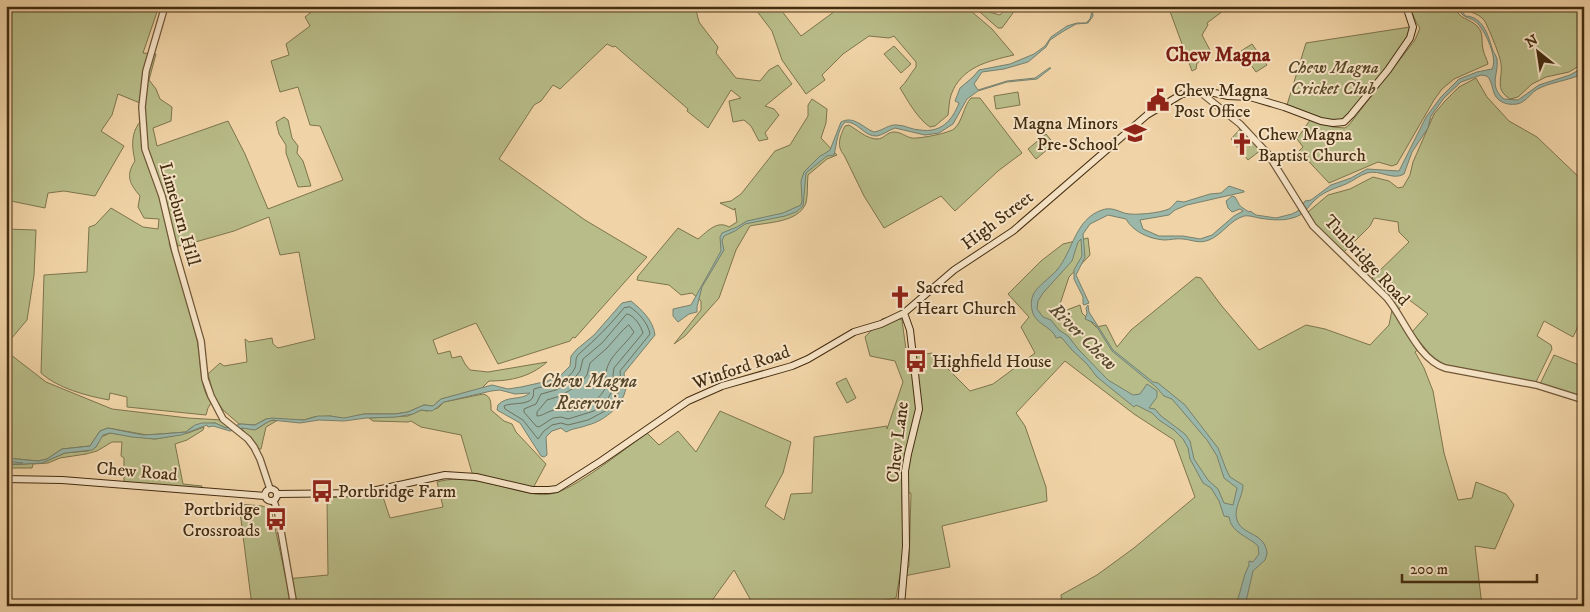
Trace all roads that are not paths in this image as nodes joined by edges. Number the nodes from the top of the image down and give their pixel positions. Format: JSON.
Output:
{"nodes":[{"id":1,"x":165,"y":6,"type":"edge"},
{"id":2,"x":1406,"y":6,"type":"edge"},
{"id":3,"x":1200,"y":92,"type":"junction"},
{"id":4,"x":904,"y":313,"type":"junction"},
{"id":5,"x":1584,"y":400,"type":"edge"},
{"id":6,"x":6,"y":479,"type":"edge"},
{"id":7,"x":270,"y":489,"type":"junction"},
{"id":8,"x":278,"y":494,"type":"junction"},
{"id":9,"x":265,"y":496,"type":"junction"},
{"id":10,"x":274,"y":501,"type":"junction"},
{"id":11,"x":294,"y":606,"type":"edge"},
{"id":12,"x":901,"y":606,"type":"edge"}],
"edges":[{"from":1,"to":7,"type":"street","name":"Limeburn Hill"},
{"from":2,"to":3,"type":"main road","name":"High Street"},
{"from":3,"to":4,"type":"main road","name":"High Street"},
{"from":3,"to":5,"type":"street","name":"Tunbridge Road"},
{"from":4,"to":8,"type":"main road","name":"Winford Road"},
{"from":4,"to":12,"type":"main road","name":"Chew Lane"},
{"from":6,"to":9,"type":"main road","name":"Chew Road"},
{"from":7,"to":8,"type":"main road"},
{"from":7,"to":9,"type":"main road"},
{"from":8,"to":10,"type":"main road"},
{"from":9,"to":10,"type":"main road"},
{"from":10,"to":11,"type":"street"}]}
